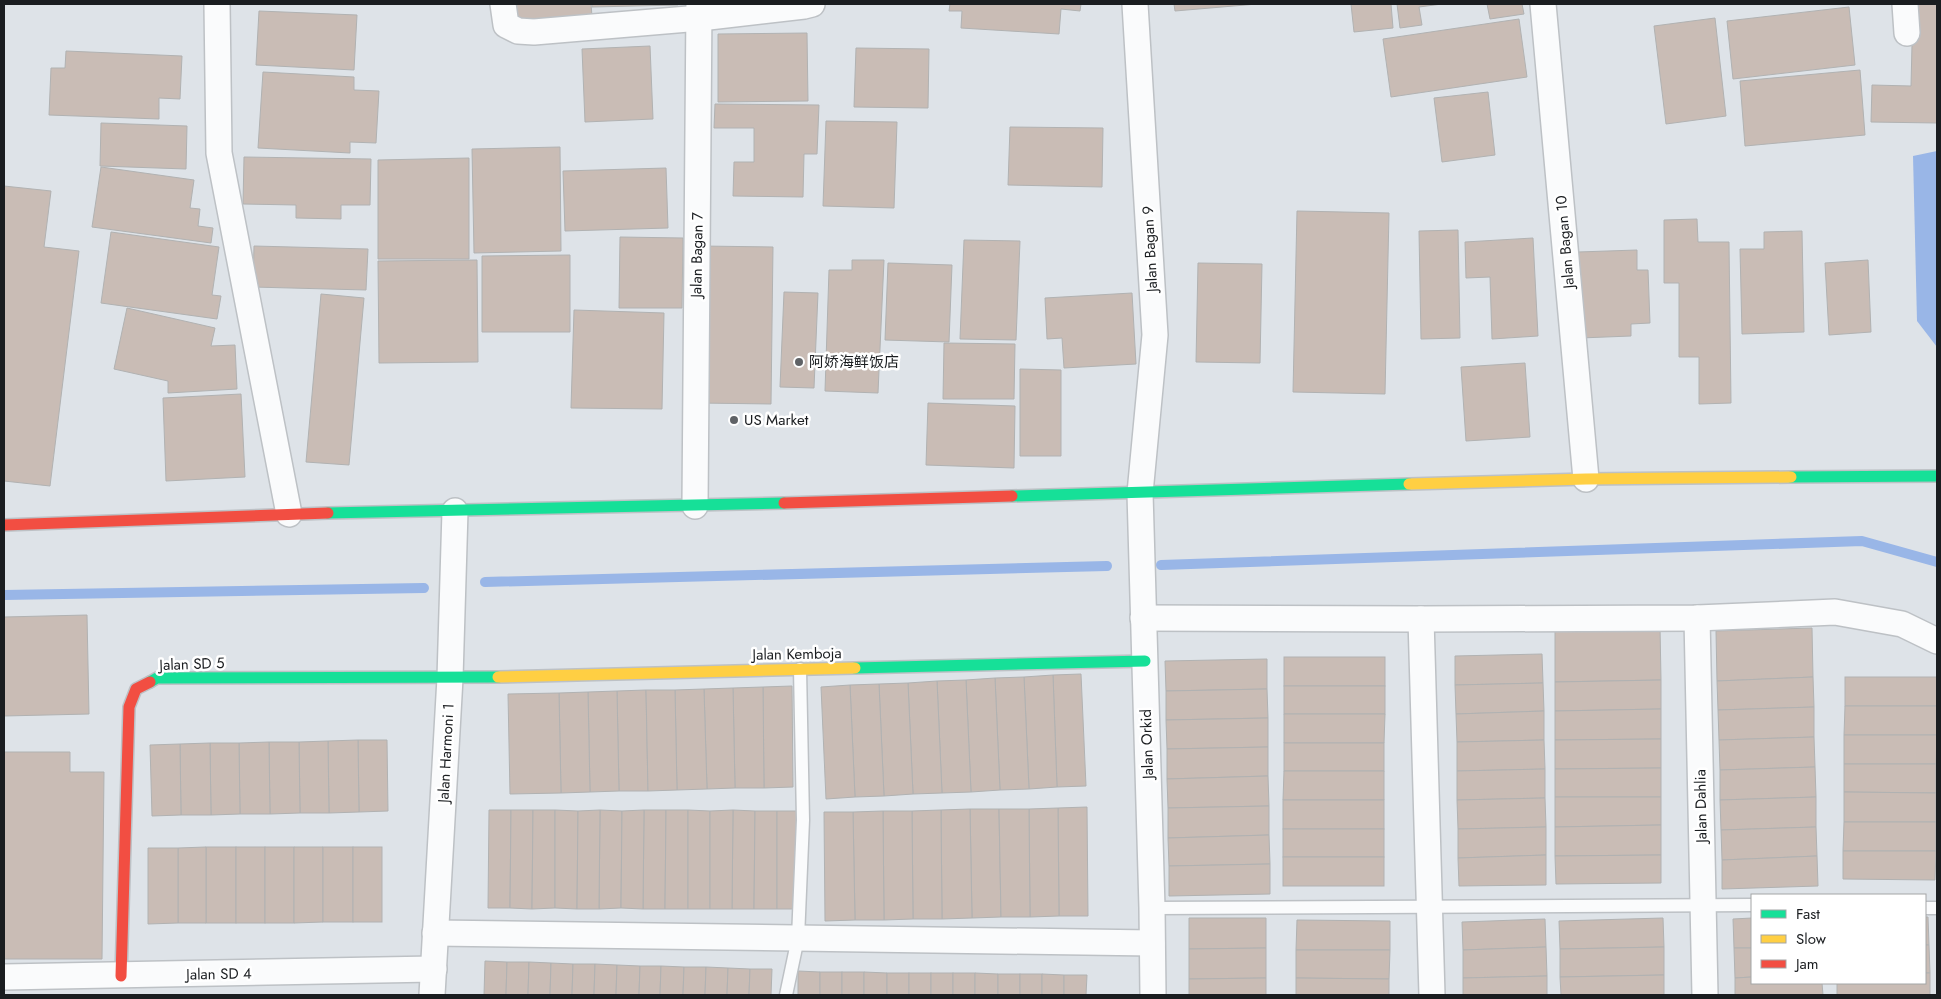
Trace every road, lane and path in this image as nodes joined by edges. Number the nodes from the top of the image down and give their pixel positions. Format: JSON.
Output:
{"nodes":[{"id":1,"x":218,"y":4,"type":"edge"},
{"id":2,"x":503,"y":4,"type":"edge"},
{"id":3,"x":812,"y":4,"type":"edge"},
{"id":4,"x":1135,"y":4,"type":"edge"},
{"id":5,"x":1543,"y":4,"type":"edge"},
{"id":6,"x":1905,"y":4,"type":"edge"},
{"id":7,"x":699,"y":11,"type":"edge"},
{"id":8,"x":1906,"y":33,"type":"dead end"},
{"id":9,"x":1937,"y":476,"type":"edge"},
{"id":10,"x":1586,"y":480,"type":"junction"},
{"id":11,"x":1140,"y":493,"type":"junction"},
{"id":12,"x":695,"y":506,"type":"junction"},
{"id":13,"x":455,"y":511,"type":"junction"},
{"id":14,"x":289,"y":514,"type":"junction"},
{"id":15,"x":4,"y":525,"type":"edge"},
{"id":16,"x":1143,"y":618,"type":"junction"},
{"id":17,"x":1697,"y":618,"type":"junction"},
{"id":18,"x":1421,"y":619,"type":"junction"},
{"id":19,"x":1937,"y":641,"type":"edge"},
{"id":20,"x":1145,"y":661,"type":"junction"},
{"id":21,"x":800,"y":669,"type":"junction"},
{"id":22,"x":450,"y":678,"type":"junction"},
{"id":23,"x":1704,"y":904,"type":"junction"},
{"id":24,"x":1751,"y":905,"type":"edge"},
{"id":25,"x":1429,"y":906,"type":"junction"},
{"id":26,"x":1152,"y":908,"type":"junction"},
{"id":27,"x":436,"y":933,"type":"junction"},
{"id":28,"x":798,"y":938,"type":"junction"},
{"id":29,"x":1152,"y":943,"type":"junction"},
{"id":30,"x":434,"y":969,"type":"junction"},
{"id":31,"x":121,"y":976,"type":"junction"},
{"id":32,"x":4,"y":977,"type":"edge"},
{"id":33,"x":432,"y":995,"type":"edge"},
{"id":34,"x":786,"y":995,"type":"edge"},
{"id":35,"x":1153,"y":995,"type":"edge"},
{"id":36,"x":1432,"y":995,"type":"edge"},
{"id":37,"x":1705,"y":995,"type":"edge"}],
"edges":[{"from":1,"to":14,"type":"street"},
{"from":2,"to":7,"type":"street"},
{"from":3,"to":7,"type":"street"},
{"from":4,"to":11,"type":"street","name":"Jalan Bagan 9"},
{"from":5,"to":10,"type":"street","name":"Jalan Bagan 10"},
{"from":6,"to":8,"type":"street"},
{"from":7,"to":12,"type":"street","name":"Jalan Bagan 7"},
{"from":9,"to":10,"type":"street"},
{"from":10,"to":11,"type":"street"},
{"from":11,"to":12,"type":"street"},
{"from":11,"to":16,"type":"street","name":"Jalan Orkid"},
{"from":12,"to":13,"type":"street"},
{"from":13,"to":14,"type":"street"},
{"from":13,"to":22,"type":"street","name":"Jalan Harmoni 1"},
{"from":14,"to":15,"type":"street"},
{"from":16,"to":18,"type":"street"},
{"from":16,"to":20,"type":"street","name":"Jalan Orkid"},
{"from":17,"to":18,"type":"street"},
{"from":17,"to":19,"type":"street"},
{"from":17,"to":23,"type":"street","name":"Jalan Dahlia"},
{"from":18,"to":25,"type":"street"},
{"from":20,"to":21,"type":"street","name":"Jalan Kemboja"},
{"from":20,"to":26,"type":"street","name":"Jalan Orkid"},
{"from":21,"to":22,"type":"street","name":"Jalan Kemboja"},
{"from":21,"to":28,"type":"lane"},
{"from":22,"to":27,"type":"street","name":"Jalan Harmoni 1"},
{"from":22,"to":31,"type":"street","name":"Jalan SD 5"},
{"from":23,"to":24,"type":"lane"},
{"from":23,"to":25,"type":"lane"},
{"from":23,"to":37,"type":"street","name":"Jalan Dahlia"},
{"from":25,"to":26,"type":"lane"},
{"from":25,"to":36,"type":"street"},
{"from":26,"to":29,"type":"street","name":"Jalan Orkid"},
{"from":27,"to":28,"type":"street"},
{"from":27,"to":30,"type":"street","name":"Jalan Harmoni 1"},
{"from":28,"to":29,"type":"street"},
{"from":28,"to":34,"type":"lane"},
{"from":29,"to":35,"type":"street","name":"Jalan Orkid"},
{"from":30,"to":31,"type":"street","name":"Jalan SD 4"},
{"from":30,"to":33,"type":"street","name":"Jalan Harmoni 1"},
{"from":31,"to":32,"type":"street","name":"Jalan SD 4"}]}
